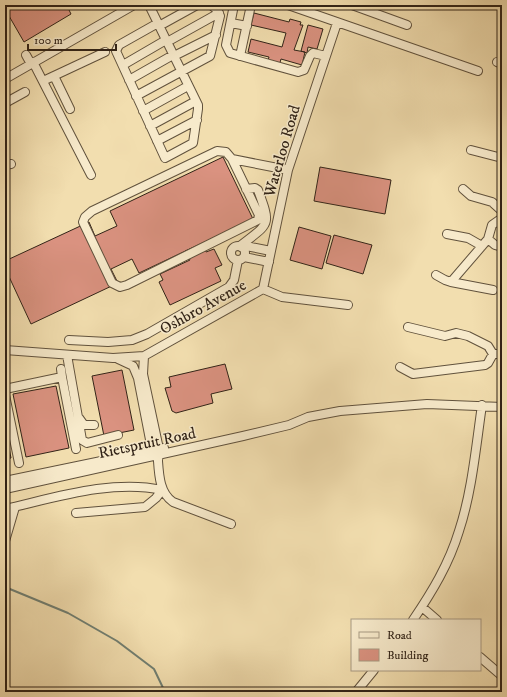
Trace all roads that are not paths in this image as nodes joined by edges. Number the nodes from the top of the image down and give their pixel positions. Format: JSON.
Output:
{"nodes":[{"id":1,"x":134,"y":5,"type":"edge"},
{"id":2,"x":149,"y":5,"type":"edge"},
{"id":3,"x":197,"y":5,"type":"edge"},
{"id":4,"x":211,"y":5,"type":"edge"},
{"id":5,"x":234,"y":5,"type":"edge"},
{"id":6,"x":251,"y":5,"type":"edge"},
{"id":7,"x":288,"y":5,"type":"edge"},
{"id":8,"x":352,"y":5,"type":"edge"},
{"id":9,"x":219,"y":13,"type":"junction"},
{"id":10,"x":231,"y":23,"type":"junction"},
{"id":11,"x":337,"y":23,"type":"junction"},
{"id":12,"x":159,"y":25,"type":"junction"},
{"id":13,"x":408,"y":25,"type":"dead end"},
{"id":14,"x":247,"y":26,"type":"junction"},
{"id":15,"x":216,"y":35,"type":"junction"},
{"id":16,"x":166,"y":41,"type":"junction"},
{"id":17,"x":23,"y":52,"type":"dead end"},
{"id":18,"x":105,"y":52,"type":"dead end"},
{"id":19,"x":174,"y":56,"type":"junction"},
{"id":20,"x":240,"y":56,"type":"junction"},
{"id":21,"x":326,"y":56,"type":"junction"},
{"id":22,"x":32,"y":63,"type":"junction"},
{"id":23,"x":122,"y":65,"type":"junction"},
{"id":24,"x":181,"y":71,"type":"junction"},
{"id":25,"x":478,"y":71,"type":"dead end"},
{"id":26,"x":54,"y":76,"type":"junction"},
{"id":27,"x":5,"y":79,"type":"edge"},
{"id":28,"x":129,"y":80,"type":"junction"},
{"id":29,"x":43,"y":81,"type":"junction"},
{"id":30,"x":188,"y":86,"type":"junction"},
{"id":31,"x":25,"y":92,"type":"dead end"},
{"id":32,"x":136,"y":96,"type":"junction"},
{"id":33,"x":196,"y":101,"type":"junction"},
{"id":34,"x":5,"y":103,"type":"edge"},
{"id":35,"x":70,"y":109,"type":"dead end"},
{"id":36,"x":143,"y":111,"type":"junction"},
{"id":37,"x":197,"y":120,"type":"junction"},
{"id":38,"x":150,"y":126,"type":"junction"},
{"id":39,"x":156,"y":141,"type":"junction"},
{"id":40,"x":471,"y":150,"type":"dead end"},
{"id":41,"x":232,"y":158,"type":"junction"},
{"id":42,"x":502,"y":158,"type":"edge"},
{"id":43,"x":288,"y":170,"type":"junction"},
{"id":44,"x":91,"y":175,"type":"dead end"},
{"id":45,"x":463,"y":188,"type":"dead end"},
{"id":46,"x":246,"y":189,"type":"junction"},
{"id":47,"x":502,"y":211,"type":"edge"},
{"id":48,"x":502,"y":218,"type":"edge"},
{"id":49,"x":447,"y":234,"type":"dead end"},
{"id":50,"x":488,"y":239,"type":"junction"},
{"id":51,"x":241,"y":246,"type":"junction"},
{"id":52,"x":482,"y":246,"type":"junction"},
{"id":53,"x":502,"y":247,"type":"edge"},
{"id":54,"x":271,"y":251,"type":"junction"},
{"id":55,"x":241,"y":258,"type":"junction"},
{"id":56,"x":269,"y":262,"type":"junction"},
{"id":57,"x":436,"y":275,"type":"dead end"},
{"id":58,"x":451,"y":282,"type":"junction"},
{"id":59,"x":263,"y":289,"type":"junction"},
{"id":60,"x":493,"y":290,"type":"dead end"},
{"id":61,"x":348,"y":304,"type":"dead end"},
{"id":62,"x":408,"y":327,"type":"dead end"},
{"id":63,"x":69,"y":340,"type":"dead end"},
{"id":64,"x":5,"y":350,"type":"edge"},
{"id":65,"x":493,"y":354,"type":"junction"},
{"id":66,"x":502,"y":354,"type":"edge"},
{"id":67,"x":67,"y":355,"type":"junction"},
{"id":68,"x":144,"y":356,"type":"junction"},
{"id":69,"x":113,"y":358,"type":"junction"},
{"id":70,"x":400,"y":367,"type":"dead end"},
{"id":71,"x":5,"y":389,"type":"edge"},
{"id":72,"x":5,"y":395,"type":"edge"},
{"id":73,"x":482,"y":405,"type":"junction"},
{"id":74,"x":502,"y":407,"type":"edge"},
{"id":75,"x":78,"y":416,"type":"junction"},
{"id":76,"x":94,"y":425,"type":"dead end"},
{"id":77,"x":118,"y":435,"type":"dead end"},
{"id":78,"x":76,"y":449,"type":"dead end"},
{"id":79,"x":156,"y":454,"type":"junction"},
{"id":80,"x":19,"y":463,"type":"dead end"},
{"id":81,"x":5,"y":481,"type":"edge"},
{"id":82,"x":5,"y":489,"type":"edge"},
{"id":83,"x":162,"y":490,"type":"junction"},
{"id":84,"x":15,"y":507,"type":"junction"},
{"id":85,"x":5,"y":509,"type":"edge"},
{"id":86,"x":76,"y":513,"type":"dead end"},
{"id":87,"x":231,"y":524,"type":"dead end"},
{"id":88,"x":5,"y":541,"type":"edge"},
{"id":89,"x":422,"y":607,"type":"junction"},
{"id":90,"x":414,"y":619,"type":"edge"},
{"id":91,"x":436,"y":619,"type":"edge"},
{"id":92,"x":481,"y":658,"type":"edge"},
{"id":93,"x":373,"y":671,"type":"edge"},
{"id":94,"x":502,"y":676,"type":"edge"},
{"id":95,"x":356,"y":692,"type":"edge"}],
"edges":[{"from":1,"to":22,"type":"street"},
{"from":2,"to":12,"type":"street"},
{"from":3,"to":12,"type":"street"},
{"from":4,"to":9,"type":"street"},
{"from":5,"to":10,"type":"street"},
{"from":6,"to":14,"type":"street"},
{"from":7,"to":11,"type":"street"},
{"from":8,"to":13,"type":"street"},
{"from":9,"to":15,"type":"street"},
{"from":9,"to":16,"type":"street"},
{"from":10,"to":14,"type":"street"},
{"from":10,"to":20,"type":"street"},
{"from":11,"to":21,"type":"street","name":"Waterloo Road"},
{"from":11,"to":25,"type":"street"},
{"from":12,"to":16,"type":"street"},
{"from":12,"to":23,"type":"street"},
{"from":14,"to":20,"type":"street"},
{"from":15,"to":19,"type":"street"},
{"from":15,"to":24,"type":"street"},
{"from":16,"to":19,"type":"street"},
{"from":16,"to":23,"type":"street"},
{"from":17,"to":22,"type":"street"},
{"from":18,"to":26,"type":"street"},
{"from":19,"to":24,"type":"street"},
{"from":19,"to":28,"type":"street"},
{"from":20,"to":21,"type":"street"},
{"from":21,"to":43,"type":"street","name":"Waterloo Road"},
{"from":22,"to":27,"type":"street"},
{"from":22,"to":29,"type":"street"},
{"from":23,"to":28,"type":"street"},
{"from":24,"to":30,"type":"street"},
{"from":24,"to":32,"type":"street"},
{"from":26,"to":29,"type":"street"},
{"from":26,"to":35,"type":"street"},
{"from":28,"to":32,"type":"street"},
{"from":29,"to":44,"type":"street"},
{"from":30,"to":33,"type":"street"},
{"from":30,"to":36,"type":"street"},
{"from":31,"to":34,"type":"street"},
{"from":32,"to":36,"type":"street"},
{"from":33,"to":37,"type":"street"},
{"from":33,"to":38,"type":"street"},
{"from":36,"to":38,"type":"street"},
{"from":37,"to":39,"type":"street"},
{"from":37,"to":39,"type":"street"},
{"from":38,"to":39,"type":"street"},
{"from":40,"to":42,"type":"street"},
{"from":41,"to":43,"type":"street"},
{"from":41,"to":46,"type":"street"},
{"from":41,"to":46,"type":"street"},
{"from":43,"to":54,"type":"street","name":"Waterloo Road"},
{"from":45,"to":47,"type":"street"},
{"from":46,"to":51,"type":"street"},
{"from":48,"to":50,"type":"street"},
{"from":49,"to":52,"type":"street"},
{"from":50,"to":52,"type":"street"},
{"from":50,"to":53,"type":"street"},
{"from":51,"to":54,"type":"street"},
{"from":51,"to":55,"type":"street"},
{"from":51,"to":55,"type":"street"},
{"from":52,"to":58,"type":"street"},
{"from":54,"to":56,"type":"street","name":"Waterloo Road"},
{"from":55,"to":56,"type":"street"},
{"from":55,"to":63,"type":"street"},
{"from":56,"to":59,"type":"street","name":"Waterloo Road"},
{"from":57,"to":58,"type":"street"},
{"from":58,"to":60,"type":"street"},
{"from":59,"to":61,"type":"street","name":"Oshbro Avenue"},
{"from":59,"to":68,"type":"street","name":"Oshbro Avenue"},
{"from":62,"to":65,"type":"street"},
{"from":64,"to":67,"type":"street"},
{"from":65,"to":66,"type":"street"},
{"from":65,"to":70,"type":"street"},
{"from":67,"to":69,"type":"street"},
{"from":67,"to":75,"type":"street"},
{"from":68,"to":69,"type":"street"},
{"from":68,"to":79,"type":"street"},
{"from":69,"to":79,"type":"street"},
{"from":71,"to":78,"type":"street"},
{"from":72,"to":80,"type":"street"},
{"from":73,"to":74,"type":"street","name":"Rietspruit Road"},
{"from":73,"to":79,"type":"street","name":"Rietspruit Road"},
{"from":73,"to":89,"type":"street"},
{"from":75,"to":76,"type":"street"},
{"from":75,"to":77,"type":"street"},
{"from":79,"to":81,"type":"street","name":"Rietspruit Road"},
{"from":79,"to":82,"type":"street","name":"Rietspruit Road"},
{"from":79,"to":83,"type":"street"},
{"from":83,"to":84,"type":"street"},
{"from":83,"to":86,"type":"street"},
{"from":83,"to":87,"type":"street"},
{"from":84,"to":85,"type":"street"},
{"from":84,"to":88,"type":"street"},
{"from":89,"to":90,"type":"street"},
{"from":89,"to":91,"type":"street"},
{"from":92,"to":94,"type":"street"},
{"from":93,"to":95,"type":"street"}]}
